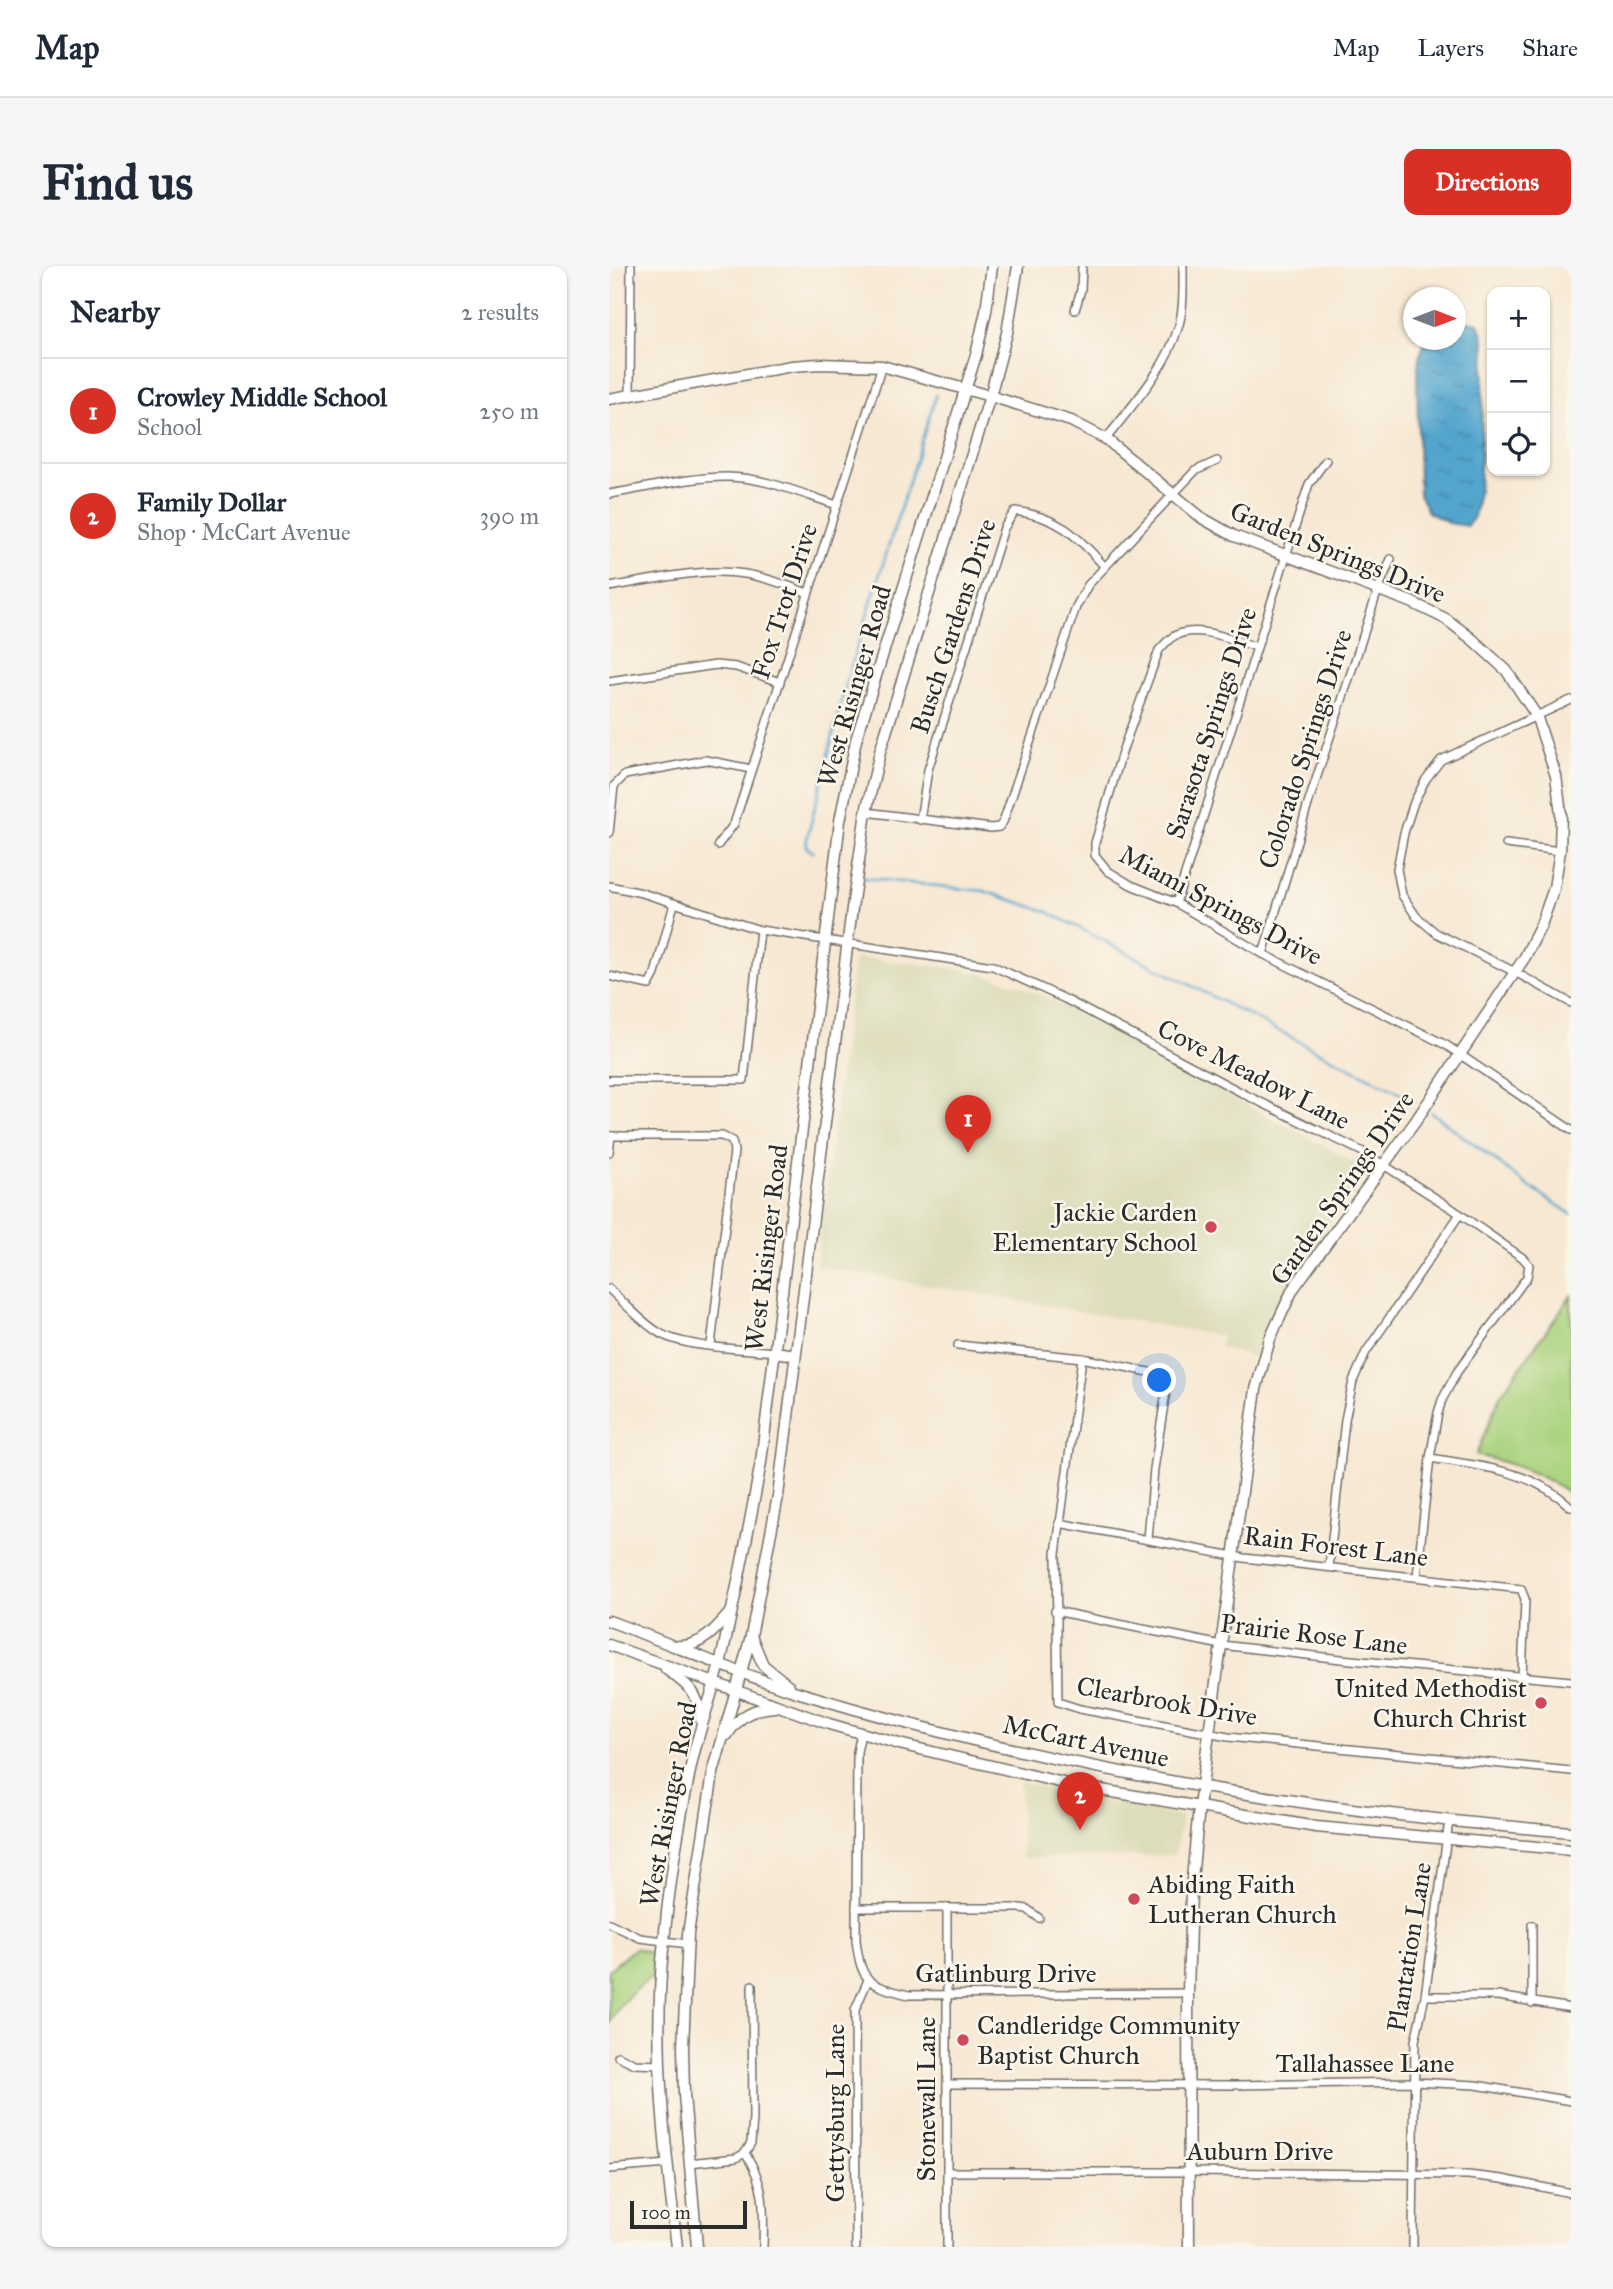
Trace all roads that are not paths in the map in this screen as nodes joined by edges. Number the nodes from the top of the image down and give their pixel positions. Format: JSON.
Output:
{"nodes":[{"id":1,"x":631,"y":266,"type":"edge"},
{"id":2,"x":992,"y":266,"type":"edge"},
{"id":3,"x":1018,"y":266,"type":"edge"},
{"id":4,"x":1082,"y":266,"type":"edge"},
{"id":5,"x":1183,"y":266,"type":"edge"},
{"id":6,"x":1075,"y":310,"type":"dead end"},
{"id":7,"x":882,"y":366,"type":"junction"},
{"id":8,"x":966,"y":389,"type":"junction"},
{"id":9,"x":631,"y":396,"type":"junction"},
{"id":10,"x":991,"y":396,"type":"junction"},
{"id":11,"x":609,"y":399,"type":"edge"},
{"id":12,"x":1106,"y":439,"type":"junction"},
{"id":13,"x":1326,"y":460,"type":"dead end"},
{"id":14,"x":1217,"y":461,"type":"dead end"},
{"id":15,"x":609,"y":494,"type":"edge"},
{"id":16,"x":1175,"y":494,"type":"junction"},
{"id":17,"x":837,"y":505,"type":"junction"},
{"id":18,"x":1287,"y":556,"type":"junction"},
{"id":19,"x":1391,"y":559,"type":"dead end"},
{"id":20,"x":1104,"y":566,"type":"junction"},
{"id":21,"x":609,"y":587,"type":"edge"},
{"id":22,"x":1378,"y":590,"type":"junction"},
{"id":23,"x":808,"y":593,"type":"junction"},
{"id":24,"x":1257,"y":647,"type":"junction"},
{"id":25,"x":609,"y":681,"type":"edge"},
{"id":26,"x":780,"y":682,"type":"junction"},
{"id":27,"x":1571,"y":699,"type":"edge"},
{"id":28,"x":1536,"y":715,"type":"junction"},
{"id":29,"x":751,"y":769,"type":"junction"},
{"id":30,"x":866,"y":812,"type":"junction"},
{"id":31,"x":920,"y":820,"type":"junction"},
{"id":32,"x":609,"y":833,"type":"edge"},
{"id":33,"x":1506,"y":844,"type":"dead end"},
{"id":34,"x":718,"y":845,"type":"dead end"},
{"id":35,"x":1560,"y":851,"type":"junction"},
{"id":36,"x":609,"y":886,"type":"edge"},
{"id":37,"x":1176,"y":903,"type":"junction"},
{"id":38,"x":674,"y":904,"type":"junction"},
{"id":39,"x":760,"y":930,"type":"junction"},
{"id":40,"x":824,"y":939,"type":"junction"},
{"id":41,"x":848,"y":944,"type":"junction"},
{"id":42,"x":1263,"y":954,"type":"junction"},
{"id":43,"x":1515,"y":972,"type":"junction"},
{"id":44,"x":609,"y":976,"type":"edge"},
{"id":45,"x":1571,"y":1003,"type":"edge"},
{"id":46,"x":1460,"y":1053,"type":"junction"},
{"id":47,"x":609,"y":1080,"type":"edge"},
{"id":48,"x":1571,"y":1130,"type":"edge"},
{"id":49,"x":610,"y":1136,"type":"edge"},
{"id":50,"x":609,"y":1152,"type":"edge"},
{"id":51,"x":1384,"y":1164,"type":"junction"},
{"id":52,"x":1460,"y":1214,"type":"junction"},
{"id":53,"x":609,"y":1289,"type":"edge"},
{"id":54,"x":711,"y":1345,"type":"junction"},
{"id":55,"x":958,"y":1345,"type":"dead end"},
{"id":56,"x":775,"y":1352,"type":"junction"},
{"id":57,"x":795,"y":1354,"type":"junction"},
{"id":58,"x":1081,"y":1358,"type":"junction"},
{"id":59,"x":1430,"y":1458,"type":"junction"},
{"id":60,"x":1571,"y":1507,"type":"edge"},
{"id":61,"x":1059,"y":1523,"type":"junction"},
{"id":62,"x":1148,"y":1539,"type":"junction"},
{"id":63,"x":1234,"y":1556,"type":"junction"},
{"id":64,"x":1329,"y":1567,"type":"junction"},
{"id":65,"x":1417,"y":1577,"type":"junction"},
{"id":66,"x":732,"y":1611,"type":"junction"},
{"id":67,"x":1055,"y":1611,"type":"junction"},
{"id":68,"x":609,"y":1621,"type":"edge"},
{"id":69,"x":751,"y":1636,"type":"junction"},
{"id":70,"x":609,"y":1645,"type":"edge"},
{"id":71,"x":677,"y":1645,"type":"junction"},
{"id":72,"x":1221,"y":1645,"type":"junction"},
{"id":73,"x":657,"y":1662,"type":"junction"},
{"id":74,"x":720,"y":1663,"type":"junction"},
{"id":75,"x":741,"y":1672,"type":"junction"},
{"id":76,"x":1522,"y":1678,"type":"junction"},
{"id":77,"x":1571,"y":1681,"type":"edge"},
{"id":78,"x":714,"y":1683,"type":"junction"},
{"id":79,"x":736,"y":1691,"type":"junction"},
{"id":80,"x":795,"y":1691,"type":"junction"},
{"id":81,"x":779,"y":1706,"type":"junction"},
{"id":82,"x":702,"y":1725,"type":"junction"},
{"id":83,"x":861,"y":1733,"type":"junction"},
{"id":84,"x":1209,"y":1734,"type":"junction"},
{"id":85,"x":720,"y":1747,"type":"junction"},
{"id":86,"x":1571,"y":1771,"type":"edge"},
{"id":87,"x":1202,"y":1786,"type":"junction"},
{"id":88,"x":1199,"y":1807,"type":"junction"},
{"id":89,"x":1449,"y":1821,"type":"junction"},
{"id":90,"x":1571,"y":1832,"type":"edge"},
{"id":91,"x":1447,"y":1839,"type":"junction"},
{"id":92,"x":1571,"y":1850,"type":"edge"},
{"id":93,"x":856,"y":1908,"type":"junction"},
{"id":94,"x":947,"y":1909,"type":"junction"},
{"id":95,"x":1039,"y":1918,"type":"dead end"},
{"id":96,"x":609,"y":1923,"type":"edge"},
{"id":97,"x":1532,"y":1925,"type":"dead end"},
{"id":98,"x":664,"y":1942,"type":"junction"},
{"id":99,"x":688,"y":1944,"type":"junction"},
{"id":100,"x":868,"y":1980,"type":"junction"},
{"id":101,"x":752,"y":1985,"type":"dead end"},
{"id":102,"x":1188,"y":1993,"type":"junction"},
{"id":103,"x":947,"y":1995,"type":"junction"},
{"id":104,"x":1425,"y":1996,"type":"junction"},
{"id":105,"x":1532,"y":2003,"type":"junction"},
{"id":106,"x":1571,"y":2008,"type":"edge"},
{"id":107,"x":618,"y":2056,"type":"dead end"},
{"id":108,"x":661,"y":2065,"type":"junction"},
{"id":109,"x":1414,"y":2082,"type":"junction"},
{"id":110,"x":947,"y":2084,"type":"junction"},
{"id":111,"x":1189,"y":2084,"type":"junction"},
{"id":112,"x":1571,"y":2101,"type":"edge"},
{"id":113,"x":745,"y":2153,"type":"junction"},
{"id":114,"x":689,"y":2162,"type":"junction"},
{"id":115,"x":667,"y":2164,"type":"junction"},
{"id":116,"x":609,"y":2169,"type":"edge"},
{"id":117,"x":947,"y":2172,"type":"junction"},
{"id":118,"x":1189,"y":2172,"type":"junction"},
{"id":119,"x":1413,"y":2174,"type":"junction"},
{"id":120,"x":1571,"y":2193,"type":"edge"},
{"id":121,"x":677,"y":2247,"type":"edge"},
{"id":122,"x":697,"y":2247,"type":"edge"},
{"id":123,"x":763,"y":2247,"type":"edge"},
{"id":124,"x":856,"y":2247,"type":"edge"},
{"id":125,"x":947,"y":2247,"type":"edge"},
{"id":126,"x":1189,"y":2247,"type":"edge"},
{"id":127,"x":1413,"y":2247,"type":"edge"}],
"edges":[{"from":1,"to":9,"type":"street"},
{"from":2,"to":8,"type":"main road","name":"West Risinger Road"},
{"from":3,"to":10,"type":"main road","name":"West Risinger Road"},
{"from":4,"to":6,"type":"street"},
{"from":5,"to":12,"type":"street"},
{"from":7,"to":8,"type":"main road","name":"Garden Springs Drive"},
{"from":7,"to":9,"type":"main road","name":"Garden Springs Drive"},
{"from":7,"to":17,"type":"street","name":"Fox Trot Drive"},
{"from":8,"to":10,"type":"main road","name":"Garden Springs Drive"},
{"from":8,"to":40,"type":"main road","name":"West Risinger Road"},
{"from":9,"to":11,"type":"main road","name":"Garden Springs Drive"},
{"from":10,"to":12,"type":"main road","name":"Garden Springs Drive"},
{"from":10,"to":30,"type":"main road","name":"West Risinger Road"},
{"from":12,"to":16,"type":"main road","name":"Garden Springs Drive"},
{"from":13,"to":18,"type":"street","name":"Sarasota Springs Drive"},
{"from":14,"to":16,"type":"street"},
{"from":15,"to":17,"type":"street"},
{"from":16,"to":18,"type":"main road","name":"Garden Springs Drive"},
{"from":16,"to":20,"type":"street"},
{"from":17,"to":23,"type":"street","name":"Fox Trot Drive"},
{"from":18,"to":22,"type":"main road","name":"Garden Springs Drive"},
{"from":18,"to":24,"type":"street","name":"Sarasota Springs Drive"},
{"from":19,"to":22,"type":"street","name":"Colorado Springs Drive"},
{"from":20,"to":31,"type":"street"},
{"from":20,"to":31,"type":"street","name":"Busch Gardens Drive"},
{"from":21,"to":23,"type":"street"},
{"from":22,"to":28,"type":"main road","name":"Garden Springs Drive"},
{"from":22,"to":42,"type":"street","name":"Colorado Springs Drive"},
{"from":23,"to":26,"type":"street","name":"Fox Trot Drive"},
{"from":24,"to":37,"type":"street","name":"Sarasota Springs Drive"},
{"from":24,"to":37,"type":"street","name":"Miami Springs Drive"},
{"from":25,"to":26,"type":"street"},
{"from":26,"to":29,"type":"street","name":"Fox Trot Drive"},
{"from":27,"to":28,"type":"street"},
{"from":28,"to":35,"type":"main road","name":"Garden Springs Drive"},
{"from":28,"to":43,"type":"street"},
{"from":29,"to":32,"type":"street"},
{"from":29,"to":34,"type":"street","name":"Fox Trot Drive"},
{"from":30,"to":31,"type":"street"},
{"from":30,"to":41,"type":"main road","name":"West Risinger Road"},
{"from":33,"to":35,"type":"street"},
{"from":35,"to":43,"type":"main road","name":"Garden Springs Drive"},
{"from":36,"to":38,"type":"street","name":"Cove Meadow Lane"},
{"from":37,"to":42,"type":"street","name":"Miami Springs Drive"},
{"from":38,"to":39,"type":"street","name":"Cove Meadow Lane"},
{"from":38,"to":44,"type":"street"},
{"from":39,"to":40,"type":"street","name":"Cove Meadow Lane"},
{"from":39,"to":47,"type":"street"},
{"from":40,"to":41,"type":"street","name":"Cove Meadow Lane"},
{"from":40,"to":56,"type":"main road","name":"West Risinger Road"},
{"from":41,"to":51,"type":"street","name":"Cove Meadow Lane"},
{"from":41,"to":57,"type":"main road","name":"West Risinger Road"},
{"from":42,"to":46,"type":"street","name":"Miami Springs Drive"},
{"from":43,"to":45,"type":"street"},
{"from":43,"to":46,"type":"main road","name":"Garden Springs Drive"},
{"from":46,"to":48,"type":"street","name":"Miami Springs Drive"},
{"from":46,"to":51,"type":"main road","name":"Garden Springs Drive"},
{"from":49,"to":50,"type":"street"},
{"from":49,"to":54,"type":"street"},
{"from":51,"to":52,"type":"street","name":"Cove Meadow Lane"},
{"from":51,"to":63,"type":"main road","name":"Garden Springs Drive"},
{"from":52,"to":59,"type":"street","name":"Cove Meadow Lane"},
{"from":52,"to":64,"type":"street"},
{"from":53,"to":54,"type":"street"},
{"from":54,"to":56,"type":"street"},
{"from":55,"to":58,"type":"street"},
{"from":56,"to":57,"type":"main road"},
{"from":56,"to":66,"type":"main road","name":"West Risinger Road"},
{"from":57,"to":69,"type":"main road","name":"West Risinger Road"},
{"from":58,"to":61,"type":"street","name":"Clearbrook Drive"},
{"from":58,"to":62,"type":"street"},
{"from":59,"to":60,"type":"street"},
{"from":59,"to":65,"type":"street","name":"Cove Meadow Lane"},
{"from":61,"to":62,"type":"street","name":"Rain Forest Lane"},
{"from":61,"to":67,"type":"street","name":"Clearbrook Drive"},
{"from":62,"to":63,"type":"street","name":"Rain Forest Lane"},
{"from":63,"to":64,"type":"street","name":"Rain Forest Lane"},
{"from":63,"to":72,"type":"main road","name":"Garden Springs Drive"},
{"from":64,"to":65,"type":"street","name":"Rain Forest Lane"},
{"from":65,"to":76,"type":"street","name":"Rain Forest Lane"},
{"from":66,"to":71,"type":"main road"},
{"from":66,"to":74,"type":"main road","name":"West Risinger Road"},
{"from":67,"to":72,"type":"street","name":"Prairie Rose Lane"},
{"from":67,"to":84,"type":"street","name":"Clearbrook Drive"},
{"from":68,"to":71,"type":"main road","name":"McCart Avenue"},
{"from":69,"to":75,"type":"main road","name":"West Risinger Road"},
{"from":69,"to":80,"type":"main road"},
{"from":70,"to":73,"type":"main road","name":"McCart Avenue"},
{"from":71,"to":74,"type":"main road","name":"McCart Avenue"},
{"from":72,"to":76,"type":"street","name":"Prairie Rose Lane"},
{"from":72,"to":84,"type":"main road","name":"Garden Springs Drive"},
{"from":73,"to":78,"type":"main road","name":"McCart Avenue"},
{"from":73,"to":82,"type":"main road"},
{"from":74,"to":75,"type":"main road","name":"McCart Avenue"},
{"from":74,"to":78,"type":"main road","name":"West Risinger Road"},
{"from":75,"to":79,"type":"main road","name":"West Risinger Road"},
{"from":75,"to":80,"type":"main road","name":"McCart Avenue"},
{"from":76,"to":77,"type":"street","name":"Prairie Rose Lane"},
{"from":78,"to":79,"type":"main road","name":"McCart Avenue"},
{"from":78,"to":82,"type":"main road","name":"West Risinger Road"},
{"from":79,"to":81,"type":"main road","name":"McCart Avenue"},
{"from":79,"to":85,"type":"main road","name":"West Risinger Road"},
{"from":80,"to":87,"type":"main road","name":"McCart Avenue"},
{"from":81,"to":83,"type":"main road","name":"McCart Avenue"},
{"from":81,"to":85,"type":"main road"},
{"from":82,"to":98,"type":"main road","name":"West Risinger Road"},
{"from":83,"to":88,"type":"main road","name":"McCart Avenue"},
{"from":83,"to":93,"type":"street"},
{"from":84,"to":86,"type":"street","name":"Clearbrook Drive"},
{"from":84,"to":87,"type":"main road","name":"Garden Springs Drive"},
{"from":85,"to":99,"type":"main road","name":"West Risinger Road"},
{"from":87,"to":88,"type":"main road","name":"Garden Springs Drive"},
{"from":87,"to":89,"type":"main road","name":"McCart Avenue"},
{"from":88,"to":91,"type":"main road","name":"McCart Avenue"},
{"from":88,"to":102,"type":"main road","name":"Garden Springs Drive"},
{"from":89,"to":90,"type":"main road","name":"McCart Avenue"},
{"from":89,"to":91,"type":"street","name":"Plantation Lane"},
{"from":91,"to":92,"type":"main road","name":"McCart Avenue"},
{"from":91,"to":104,"type":"street","name":"Plantation Lane"},
{"from":93,"to":94,"type":"street"},
{"from":93,"to":100,"type":"street"},
{"from":94,"to":95,"type":"street"},
{"from":94,"to":103,"type":"street","name":"Stonewall Lane"},
{"from":96,"to":98,"type":"street"},
{"from":97,"to":105,"type":"street"},
{"from":98,"to":99,"type":"street"},
{"from":98,"to":108,"type":"main road","name":"West Risinger Road"},
{"from":99,"to":114,"type":"main road","name":"West Risinger Road"},
{"from":100,"to":103,"type":"street","name":"Gatlinburg Drive"},
{"from":100,"to":124,"type":"street","name":"Gettysburg Lane"},
{"from":101,"to":113,"type":"street"},
{"from":102,"to":103,"type":"street","name":"Gatlinburg Drive"},
{"from":102,"to":111,"type":"main road","name":"Garden Springs Drive"},
{"from":103,"to":110,"type":"street","name":"Stonewall Lane"},
{"from":104,"to":105,"type":"street"},
{"from":104,"to":109,"type":"street","name":"Plantation Lane"},
{"from":105,"to":106,"type":"street"},
{"from":107,"to":108,"type":"street"},
{"from":108,"to":115,"type":"main road","name":"West Risinger Road"},
{"from":109,"to":111,"type":"street","name":"Tallahassee Lane"},
{"from":109,"to":112,"type":"street","name":"Tallahassee Lane"},
{"from":109,"to":119,"type":"street","name":"Plantation Lane"},
{"from":110,"to":111,"type":"street","name":"Tallahassee Lane"},
{"from":110,"to":117,"type":"street","name":"Stonewall Lane"},
{"from":111,"to":118,"type":"main road","name":"Garden Springs Drive"},
{"from":113,"to":114,"type":"street"},
{"from":113,"to":123,"type":"street"},
{"from":114,"to":122,"type":"main road","name":"West Risinger Road"},
{"from":115,"to":116,"type":"street"},
{"from":115,"to":121,"type":"main road","name":"West Risinger Road"},
{"from":117,"to":118,"type":"street","name":"Auburn Drive"},
{"from":117,"to":125,"type":"street","name":"Stonewall Lane"},
{"from":118,"to":119,"type":"street","name":"Auburn Drive"},
{"from":118,"to":126,"type":"main road","name":"Garden Springs Drive"},
{"from":119,"to":120,"type":"street","name":"Auburn Drive"},
{"from":119,"to":127,"type":"street","name":"Plantation Lane"}]}
